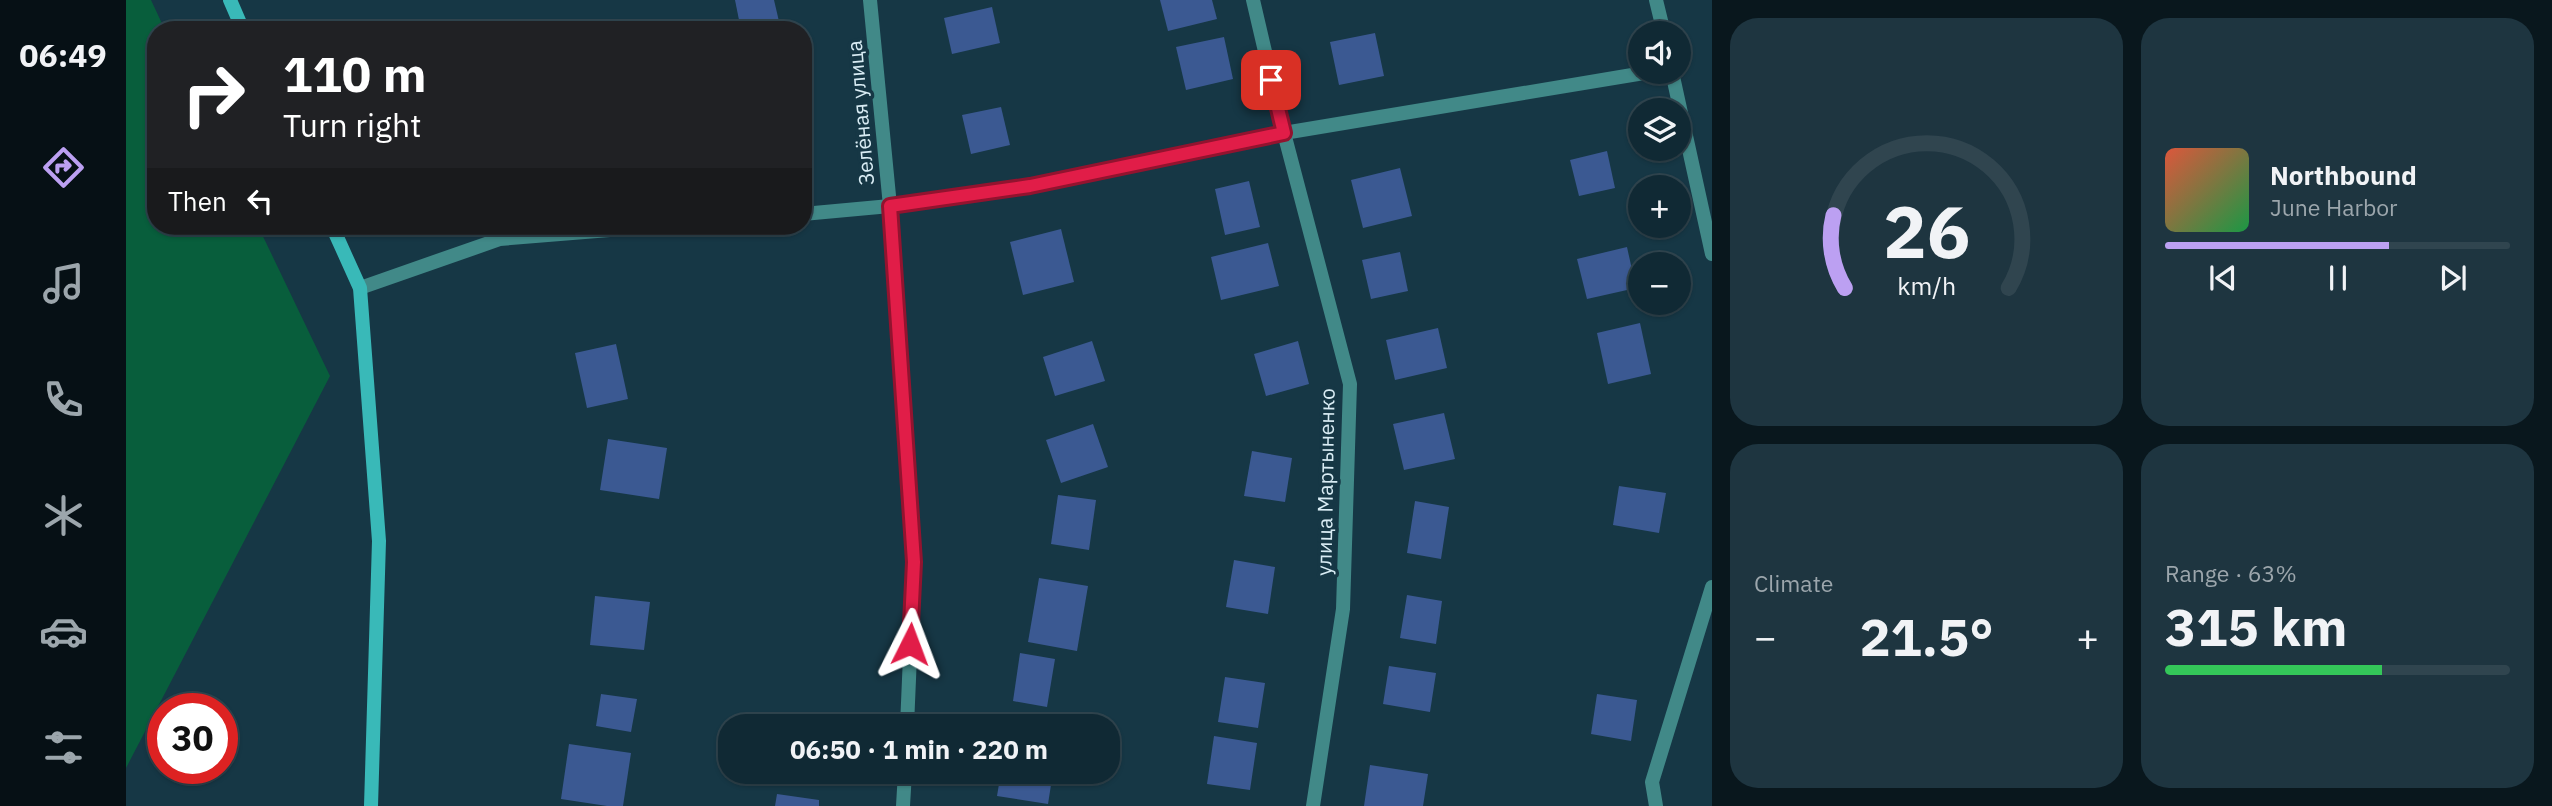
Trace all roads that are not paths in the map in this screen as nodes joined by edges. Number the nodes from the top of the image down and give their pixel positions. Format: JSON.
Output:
{"nodes":[{"id":1,"x":230,"y":0,"type":"edge"},
{"id":2,"x":870,"y":0,"type":"edge"},
{"id":3,"x":1253,"y":0,"type":"edge"},
{"id":4,"x":1656,"y":0,"type":"edge"},
{"id":5,"x":239,"y":21,"type":"edge"},
{"id":6,"x":1661,"y":21,"type":"edge"},
{"id":7,"x":1628,"y":76,"type":"edge"},
{"id":8,"x":1675,"y":84,"type":"edge"},
{"id":9,"x":1284,"y":133,"type":"junction"},
{"id":10,"x":890,"y":206,"type":"junction"},
{"id":11,"x":812,"y":213,"type":"edge"},
{"id":12,"x":336,"y":235,"type":"edge"},
{"id":13,"x":549,"y":235,"type":"edge"},
{"id":14,"x":1712,"y":254,"type":"edge"},
{"id":15,"x":360,"y":288,"type":"junction"},
{"id":16,"x":1712,"y":587,"type":"edge"},
{"id":17,"x":908,"y":714,"type":"edge"},
{"id":18,"x":904,"y":784,"type":"edge"},
{"id":19,"x":371,"y":806,"type":"edge"},
{"id":20,"x":903,"y":806,"type":"edge"},
{"id":21,"x":1313,"y":806,"type":"edge"},
{"id":22,"x":1656,"y":806,"type":"edge"}],
"edges":[{"from":1,"to":5,"type":"main road"},
{"from":2,"to":10,"type":"street","name":"Зелёная улица"},
{"from":3,"to":9,"type":"street","name":"улица Мартыненко"},
{"from":4,"to":6,"type":"street"},
{"from":7,"to":9,"type":"street"},
{"from":8,"to":14,"type":"street"},
{"from":9,"to":10,"type":"street"},
{"from":9,"to":21,"type":"street","name":"улица Мартыненко"},
{"from":10,"to":11,"type":"street"},
{"from":10,"to":17,"type":"street","name":"Зелёная улица"},
{"from":12,"to":15,"type":"main road"},
{"from":13,"to":15,"type":"street"},
{"from":15,"to":19,"type":"main road"},
{"from":16,"to":22,"type":"street"},
{"from":18,"to":20,"type":"street"}]}
